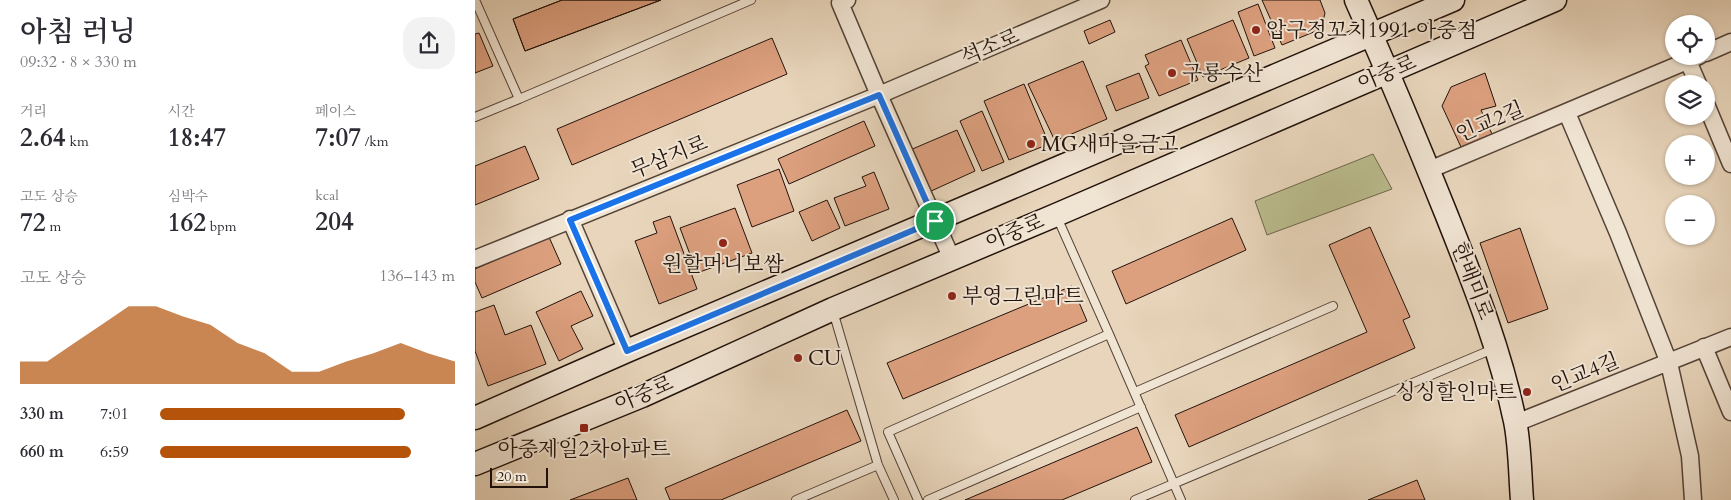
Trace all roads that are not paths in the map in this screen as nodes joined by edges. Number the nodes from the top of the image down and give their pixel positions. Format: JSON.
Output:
{"nodes":[{"id":1,"x":475,"y":0,"type":"edge"},
{"id":2,"x":751,"y":0,"type":"edge"},
{"id":3,"x":1101,"y":0,"type":"edge"},
{"id":4,"x":1356,"y":0,"type":"edge"},
{"id":5,"x":1453,"y":0,"type":"edge"},
{"id":6,"x":1555,"y":0,"type":"edge"},
{"id":7,"x":844,"y":1,"type":"edge"},
{"id":8,"x":1371,"y":34,"type":"junction"},
{"id":9,"x":1731,"y":42,"type":"edge"},
{"id":10,"x":1715,"y":49,"type":"edge"},
{"id":11,"x":1680,"y":65,"type":"edge"},
{"id":12,"x":1389,"y":72,"type":"junction"},
{"id":13,"x":879,"y":95,"type":"junction"},
{"id":14,"x":519,"y":99,"type":"junction"},
{"id":15,"x":1567,"y":113,"type":"junction"},
{"id":16,"x":475,"y":118,"type":"edge"},
{"id":17,"x":1715,"y":125,"type":"edge"},
{"id":18,"x":1731,"y":164,"type":"edge"},
{"id":19,"x":1429,"y":170,"type":"junction"},
{"id":20,"x":1056,"y":215,"type":"junction"},
{"id":21,"x":570,"y":220,"type":"junction"},
{"id":22,"x":935,"y":221,"type":"junction"},
{"id":23,"x":475,"y":259,"type":"edge"},
{"id":24,"x":952,"y":259,"type":"junction"},
{"id":25,"x":1333,"y":306,"type":"dead end"},
{"id":26,"x":833,"y":309,"type":"junction"},
{"id":27,"x":1109,"y":334,"type":"junction"},
{"id":28,"x":1731,"y":337,"type":"edge"},
{"id":29,"x":1704,"y":347,"type":"junction"},
{"id":30,"x":1497,"y":348,"type":"junction"},
{"id":31,"x":627,"y":351,"type":"junction"},
{"id":32,"x":1669,"y":362,"type":"junction"},
{"id":33,"x":1135,"y":392,"type":"junction"},
{"id":34,"x":1141,"y":407,"type":"junction"},
{"id":35,"x":1731,"y":412,"type":"edge"},
{"id":36,"x":475,"y":418,"type":"edge"},
{"id":37,"x":1516,"y":423,"type":"junction"},
{"id":38,"x":475,"y":464,"type":"edge"},
{"id":39,"x":878,"y":465,"type":"junction"},
{"id":40,"x":1174,"y":484,"type":"junction"},
{"id":41,"x":796,"y":500,"type":"edge"},
{"id":42,"x":894,"y":500,"type":"edge"},
{"id":43,"x":918,"y":500,"type":"edge"},
{"id":44,"x":928,"y":500,"type":"edge"},
{"id":45,"x":1135,"y":500,"type":"edge"},
{"id":46,"x":1181,"y":500,"type":"edge"},
{"id":47,"x":1522,"y":500,"type":"edge"},
{"id":48,"x":1693,"y":500,"type":"edge"}],
"edges":[{"from":1,"to":14,"type":"lane"},
{"from":2,"to":14,"type":"lane"},
{"from":3,"to":13,"type":"street","name":"석소로"},
{"from":4,"to":8,"type":"street"},
{"from":5,"to":8,"type":"street","name":"아중로"},
{"from":6,"to":12,"type":"street","name":"아중로"},
{"from":7,"to":13,"type":"street"},
{"from":8,"to":12,"type":"street"},
{"from":8,"to":22,"type":"street","name":"아중로"},
{"from":9,"to":10,"type":"street"},
{"from":11,"to":15,"type":"street","name":"인교2길"},
{"from":12,"to":19,"type":"street","name":"한배미로"},
{"from":12,"to":20,"type":"street","name":"아중로"},
{"from":13,"to":21,"type":"street","name":"무삼지로"},
{"from":13,"to":22,"type":"street"},
{"from":14,"to":16,"type":"lane"},
{"from":15,"to":19,"type":"street","name":"인교2길"},
{"from":15,"to":32,"type":"street"},
{"from":17,"to":18,"type":"street"},
{"from":19,"to":30,"type":"street","name":"한배미로"},
{"from":20,"to":24,"type":"street","name":"아중로"},
{"from":20,"to":27,"type":"lane"},
{"from":21,"to":23,"type":"street","name":"무삼지로"},
{"from":21,"to":31,"type":"street"},
{"from":22,"to":24,"type":"street"},
{"from":22,"to":31,"type":"street","name":"아중로"},
{"from":24,"to":26,"type":"street","name":"아중로"},
{"from":25,"to":33,"type":"lane"},
{"from":26,"to":38,"type":"street","name":"아중로"},
{"from":26,"to":39,"type":"lane"},
{"from":27,"to":33,"type":"lane"},
{"from":27,"to":43,"type":"lane"},
{"from":28,"to":29,"type":"street","name":"인교4길"},
{"from":29,"to":32,"type":"street","name":"인교4길"},
{"from":29,"to":35,"type":"street"},
{"from":30,"to":37,"type":"street","name":"한배미로"},
{"from":30,"to":40,"type":"lane"},
{"from":31,"to":36,"type":"street","name":"아중로"},
{"from":32,"to":37,"type":"street","name":"인교4길"},
{"from":32,"to":48,"type":"street"},
{"from":33,"to":34,"type":"lane"},
{"from":34,"to":40,"type":"lane"},
{"from":34,"to":44,"type":"lane"},
{"from":37,"to":47,"type":"street","name":"한배미로"},
{"from":39,"to":41,"type":"lane"},
{"from":39,"to":42,"type":"lane"},
{"from":40,"to":45,"type":"lane"},
{"from":40,"to":46,"type":"lane"}]}
